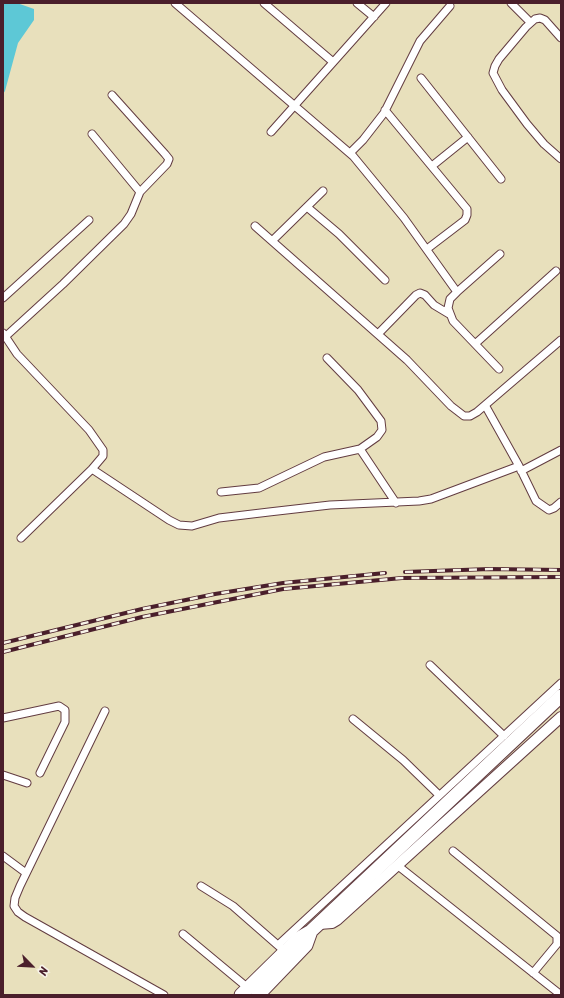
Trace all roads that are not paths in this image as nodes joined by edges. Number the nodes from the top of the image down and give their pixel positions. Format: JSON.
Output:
{"nodes":[{"id":1,"x":175,"y":3,"type":"edge"},
{"id":2,"x":264,"y":3,"type":"edge"},
{"id":3,"x":357,"y":3,"type":"edge"},
{"id":4,"x":386,"y":3,"type":"edge"},
{"id":5,"x":511,"y":3,"type":"edge"},
{"id":6,"x":450,"y":6,"type":"dead end"},
{"id":7,"x":374,"y":17,"type":"junction"},
{"id":8,"x":530,"y":22,"type":"junction"},
{"id":9,"x":561,"y":38,"type":"edge"},
{"id":10,"x":333,"y":62,"type":"junction"},
{"id":11,"x":421,"y":78,"type":"dead end"},
{"id":12,"x":112,"y":95,"type":"dead end"},
{"id":13,"x":295,"y":106,"type":"junction"},
{"id":14,"x":385,"y":110,"type":"junction"},
{"id":15,"x":271,"y":132,"type":"dead end"},
{"id":16,"x":92,"y":134,"type":"dead end"},
{"id":17,"x":468,"y":137,"type":"junction"},
{"id":18,"x":350,"y":153,"type":"junction"},
{"id":19,"x":561,"y":159,"type":"edge"},
{"id":20,"x":432,"y":166,"type":"junction"},
{"id":21,"x":501,"y":179,"type":"dead end"},
{"id":22,"x":323,"y":191,"type":"dead end"},
{"id":23,"x":140,"y":192,"type":"junction"},
{"id":24,"x":307,"y":207,"type":"junction"},
{"id":25,"x":89,"y":220,"type":"dead end"},
{"id":26,"x":255,"y":226,"type":"dead end"},
{"id":27,"x":272,"y":241,"type":"junction"},
{"id":28,"x":426,"y":249,"type":"junction"},
{"id":29,"x":500,"y":254,"type":"dead end"},
{"id":30,"x":556,"y":271,"type":"dead end"},
{"id":31,"x":385,"y":280,"type":"dead end"},
{"id":32,"x":457,"y":292,"type":"junction"},
{"id":33,"x":3,"y":298,"type":"edge"},
{"id":34,"x":449,"y":314,"type":"junction"},
{"id":35,"x":378,"y":334,"type":"junction"},
{"id":36,"x":4,"y":335,"type":"edge"},
{"id":37,"x":561,"y":340,"type":"edge"},
{"id":38,"x":475,"y":344,"type":"junction"},
{"id":39,"x":327,"y":358,"type":"dead end"},
{"id":40,"x":499,"y":369,"type":"dead end"},
{"id":41,"x":485,"y":405,"type":"junction"},
{"id":42,"x":360,"y":449,"type":"junction"},
{"id":43,"x":561,"y":450,"type":"edge"},
{"id":44,"x":92,"y":468,"type":"junction"},
{"id":45,"x":520,"y":469,"type":"junction"},
{"id":46,"x":221,"y":492,"type":"dead end"},
{"id":47,"x":396,"y":502,"type":"junction"},
{"id":48,"x":561,"y":502,"type":"edge"},
{"id":49,"x":21,"y":538,"type":"dead end"},
{"id":50,"x":430,"y":665,"type":"dead end"},
{"id":51,"x":561,"y":683,"type":"edge"},
{"id":52,"x":561,"y":696,"type":"edge"},
{"id":53,"x":105,"y":711,"type":"dead end"},
{"id":54,"x":561,"y":717,"type":"edge"},
{"id":55,"x":3,"y":718,"type":"edge"},
{"id":56,"x":353,"y":719,"type":"dead end"},
{"id":57,"x":504,"y":736,"type":"junction"},
{"id":58,"x":40,"y":773,"type":"dead end"},
{"id":59,"x":3,"y":775,"type":"edge"},
{"id":60,"x":27,"y":783,"type":"dead end"},
{"id":61,"x":439,"y":795,"type":"junction"},
{"id":62,"x":453,"y":851,"type":"dead end"},
{"id":63,"x":3,"y":856,"type":"edge"},
{"id":64,"x":397,"y":866,"type":"junction"},
{"id":65,"x":26,"y":873,"type":"junction"},
{"id":66,"x":201,"y":886,"type":"dead end"},
{"id":67,"x":315,"y":928,"type":"junction"},
{"id":68,"x":184,"y":934,"type":"dead end"},
{"id":69,"x":282,"y":948,"type":"junction"},
{"id":70,"x":533,"y":973,"type":"junction"},
{"id":71,"x":249,"y":993,"type":"edge"},
{"id":72,"x":164,"y":995,"type":"edge"},
{"id":73,"x":561,"y":995,"type":"edge"}],
"edges":[{"from":1,"to":13,"type":"street"},
{"from":2,"to":10,"type":"street"},
{"from":3,"to":7,"type":"street"},
{"from":4,"to":7,"type":"street"},
{"from":5,"to":8,"type":"street"},
{"from":6,"to":14,"type":"street"},
{"from":7,"to":10,"type":"street"},
{"from":8,"to":9,"type":"street"},
{"from":8,"to":19,"type":"street"},
{"from":10,"to":13,"type":"street"},
{"from":11,"to":17,"type":"street"},
{"from":12,"to":23,"type":"street"},
{"from":13,"to":15,"type":"street"},
{"from":13,"to":18,"type":"street"},
{"from":14,"to":18,"type":"street"},
{"from":14,"to":20,"type":"street"},
{"from":16,"to":23,"type":"street"},
{"from":17,"to":20,"type":"street"},
{"from":17,"to":21,"type":"street"},
{"from":18,"to":28,"type":"street"},
{"from":20,"to":28,"type":"street"},
{"from":22,"to":24,"type":"street"},
{"from":23,"to":36,"type":"street"},
{"from":24,"to":27,"type":"street"},
{"from":24,"to":31,"type":"street"},
{"from":25,"to":33,"type":"street"},
{"from":26,"to":27,"type":"street"},
{"from":27,"to":35,"type":"street"},
{"from":28,"to":32,"type":"street"},
{"from":29,"to":32,"type":"street"},
{"from":30,"to":38,"type":"street"},
{"from":32,"to":34,"type":"street"},
{"from":34,"to":35,"type":"street"},
{"from":34,"to":38,"type":"street"},
{"from":35,"to":41,"type":"street"},
{"from":36,"to":44,"type":"street"},
{"from":37,"to":41,"type":"street"},
{"from":38,"to":40,"type":"street"},
{"from":39,"to":42,"type":"street"},
{"from":41,"to":45,"type":"street"},
{"from":42,"to":46,"type":"street"},
{"from":42,"to":47,"type":"street"},
{"from":43,"to":45,"type":"street"},
{"from":44,"to":47,"type":"street"},
{"from":44,"to":49,"type":"street"},
{"from":45,"to":47,"type":"street"},
{"from":45,"to":48,"type":"street"},
{"from":50,"to":57,"type":"street"},
{"from":51,"to":57,"type":"street"},
{"from":52,"to":67,"type":"highway"},
{"from":53,"to":65,"type":"street"},
{"from":54,"to":64,"type":"street"},
{"from":55,"to":58,"type":"street"},
{"from":56,"to":61,"type":"street"},
{"from":57,"to":61,"type":"street"},
{"from":59,"to":60,"type":"street"},
{"from":61,"to":69,"type":"street"},
{"from":62,"to":70,"type":"street"},
{"from":63,"to":65,"type":"street"},
{"from":64,"to":67,"type":"street"},
{"from":64,"to":70,"type":"street"},
{"from":65,"to":72,"type":"street"},
{"from":66,"to":69,"type":"street"},
{"from":67,"to":69,"type":"highway"},
{"from":67,"to":71,"type":"highway"},
{"from":68,"to":71,"type":"street"},
{"from":69,"to":71,"type":"highway"},
{"from":70,"to":73,"type":"street"}]}
